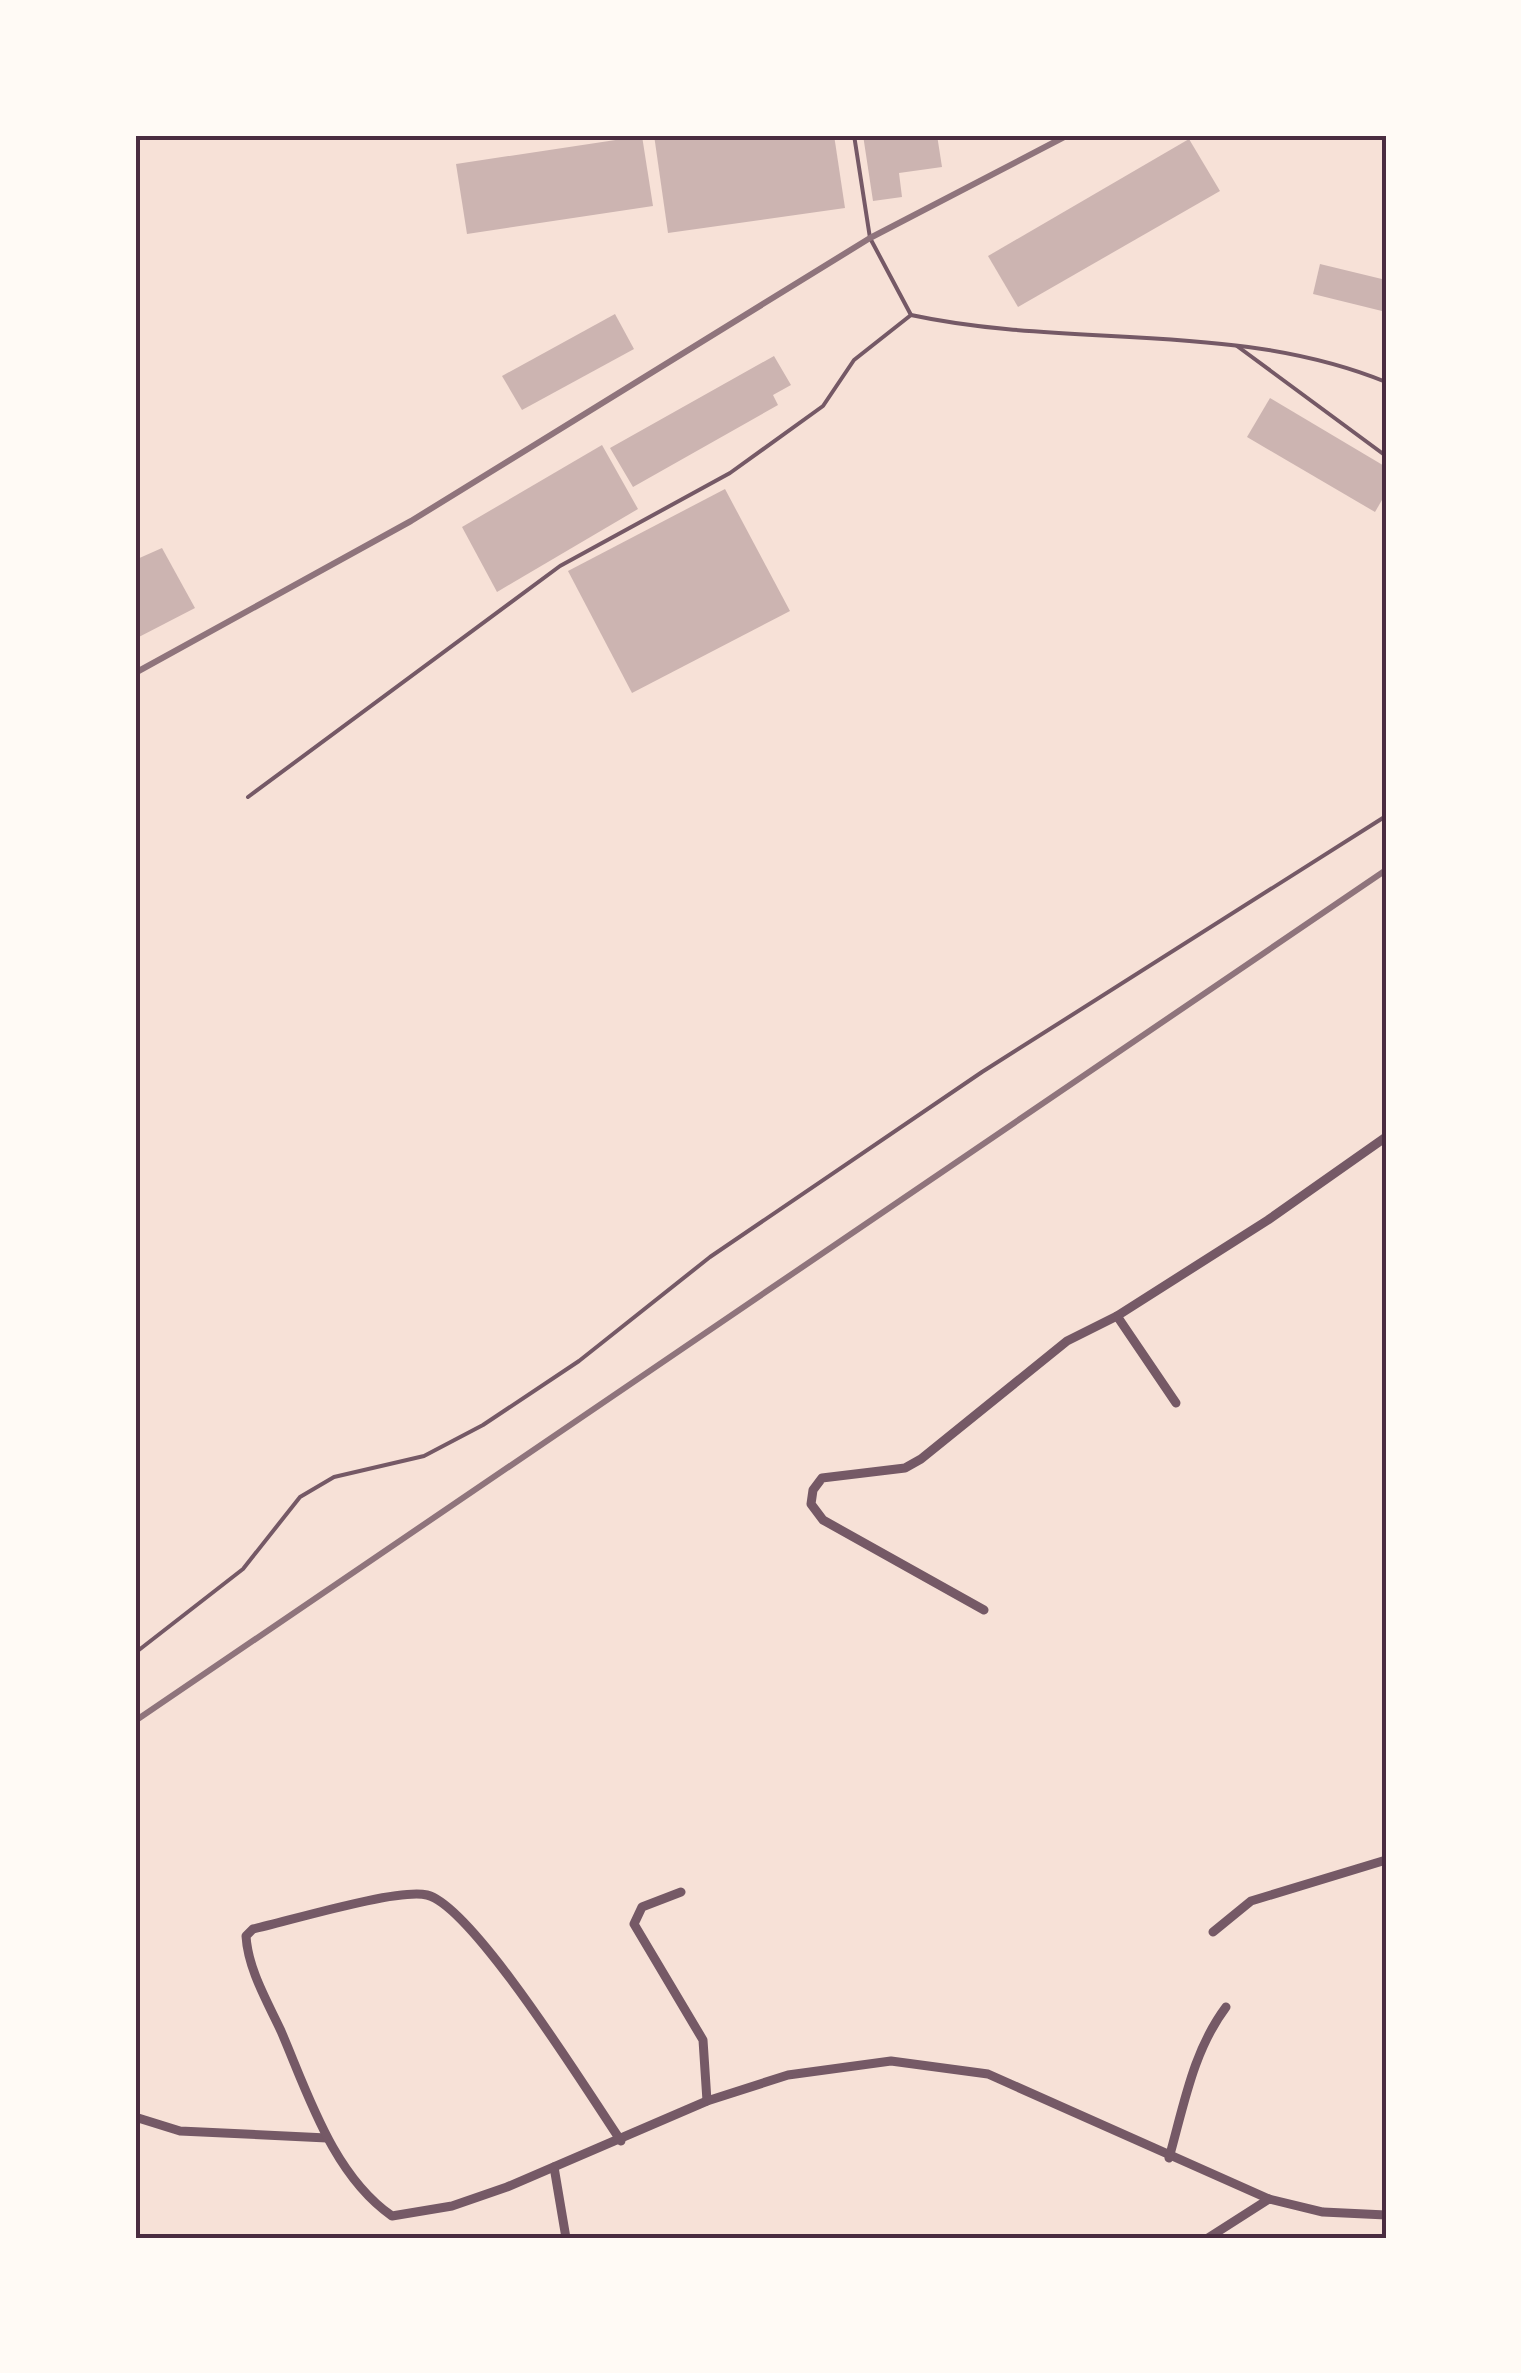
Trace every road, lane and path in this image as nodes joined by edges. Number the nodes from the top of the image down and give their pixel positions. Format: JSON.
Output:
{"nodes":[{"id":1,"x":854,"y":135,"type":"edge"},
{"id":2,"x":911,"y":315,"type":"junction"},
{"id":3,"x":1235,"y":344,"type":"junction"},
{"id":4,"x":1386,"y":382,"type":"edge"},
{"id":5,"x":1386,"y":456,"type":"edge"},
{"id":6,"x":248,"y":798,"type":"dead end"},
{"id":7,"x":1386,"y":816,"type":"edge"},
{"id":8,"x":1386,"y":1137,"type":"edge"},
{"id":9,"x":1117,"y":1316,"type":"junction"},
{"id":10,"x":1176,"y":1403,"type":"dead end"},
{"id":11,"x":984,"y":1610,"type":"dead end"},
{"id":12,"x":135,"y":1653,"type":"edge"},
{"id":13,"x":1386,"y":1860,"type":"edge"},
{"id":14,"x":681,"y":1892,"type":"dead end"},
{"id":15,"x":1213,"y":1932,"type":"dead end"},
{"id":16,"x":1226,"y":2006,"type":"dead end"},
{"id":17,"x":707,"y":2101,"type":"junction"},
{"id":18,"x":135,"y":2117,"type":"edge"},
{"id":19,"x":327,"y":2138,"type":"junction"},
{"id":20,"x":621,"y":2141,"type":"junction"},
{"id":21,"x":1169,"y":2158,"type":"junction"},
{"id":22,"x":554,"y":2167,"type":"junction"},
{"id":23,"x":1269,"y":2199,"type":"junction"},
{"id":24,"x":1386,"y":2215,"type":"edge"},
{"id":25,"x":566,"y":2238,"type":"edge"},
{"id":26,"x":1208,"y":2238,"type":"edge"}],
"edges":[{"from":1,"to":2,"type":"lane"},
{"from":2,"to":3,"type":"lane"},
{"from":2,"to":6,"type":"lane"},
{"from":3,"to":4,"type":"lane"},
{"from":3,"to":5,"type":"lane"},
{"from":7,"to":12,"type":"lane"},
{"from":8,"to":9,"type":"street"},
{"from":9,"to":10,"type":"street"},
{"from":9,"to":11,"type":"street"},
{"from":13,"to":15,"type":"street"},
{"from":14,"to":17,"type":"street"},
{"from":16,"to":21,"type":"street"},
{"from":17,"to":20,"type":"street"},
{"from":17,"to":21,"type":"street"},
{"from":18,"to":19,"type":"street"},
{"from":19,"to":20,"type":"street"},
{"from":19,"to":22,"type":"street"},
{"from":20,"to":22,"type":"street"},
{"from":21,"to":23,"type":"street"},
{"from":22,"to":25,"type":"street"},
{"from":23,"to":24,"type":"street"},
{"from":23,"to":26,"type":"street"}]}
